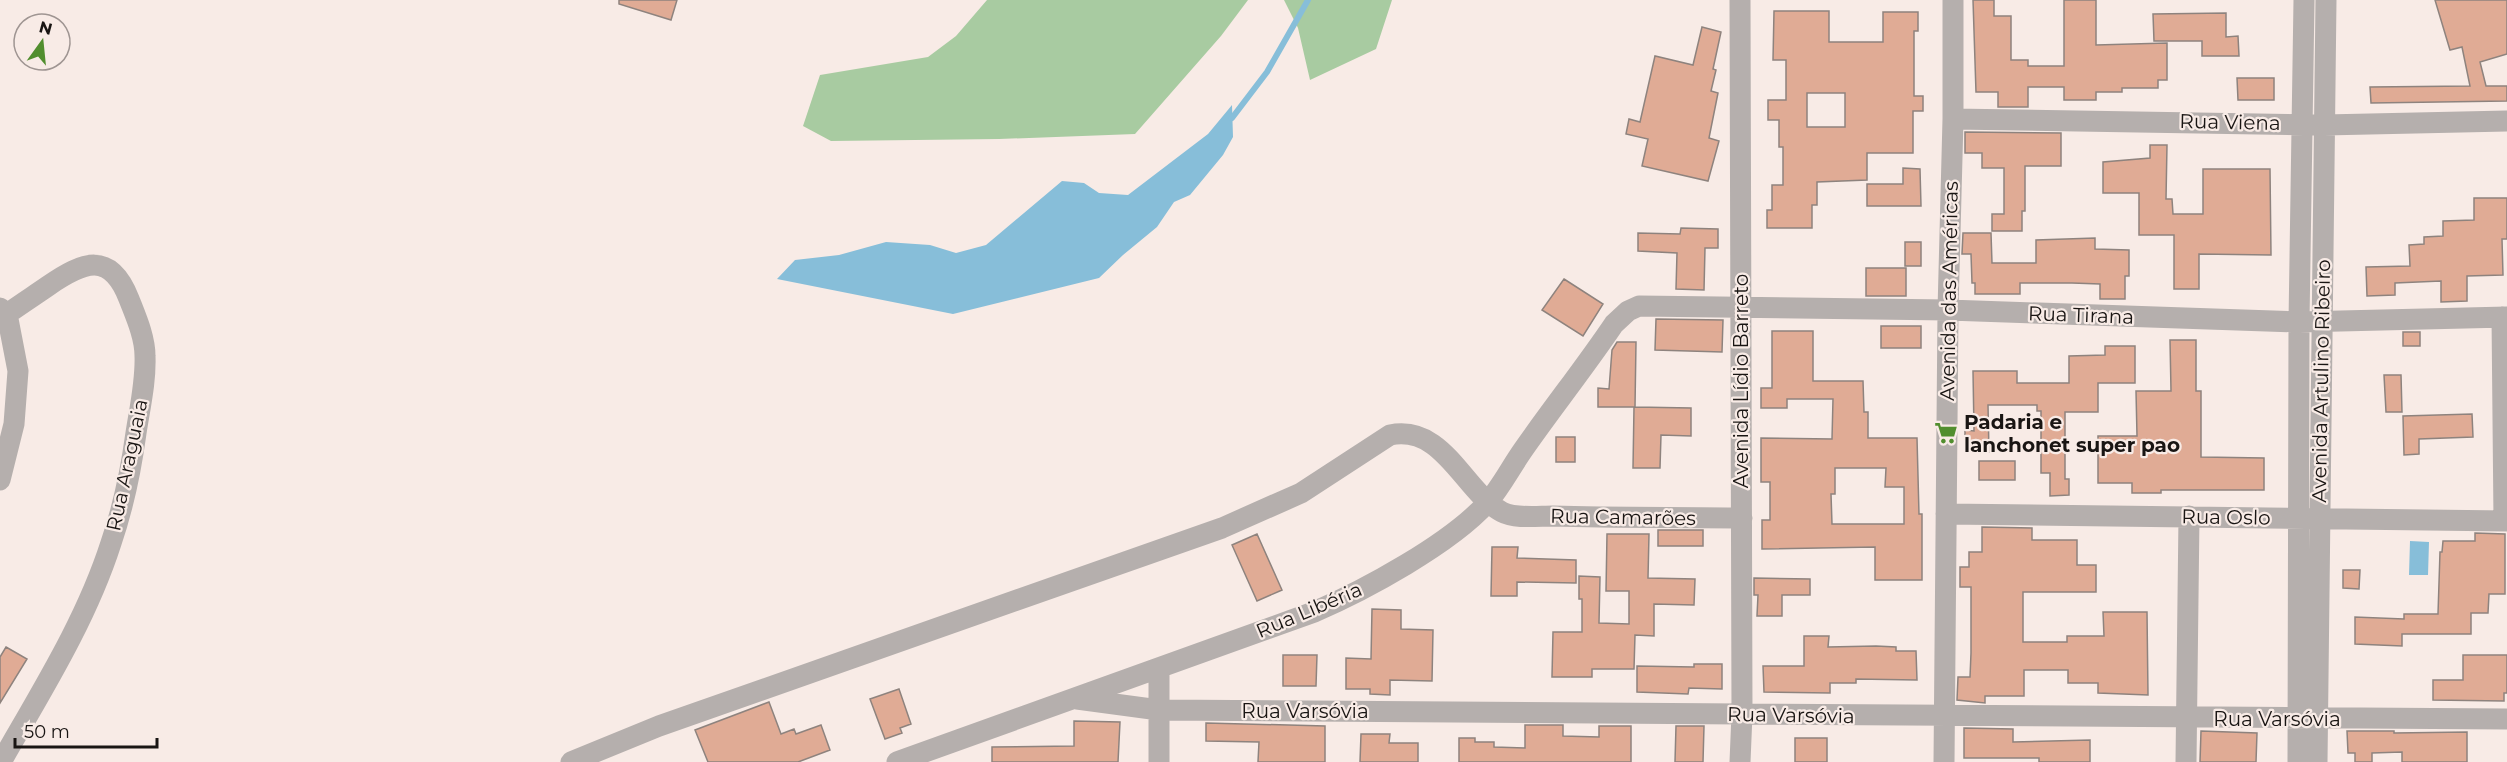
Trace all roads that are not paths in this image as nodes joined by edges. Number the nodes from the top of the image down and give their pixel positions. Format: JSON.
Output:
{"nodes":[{"id":1,"x":1740,"y":0,"type":"edge"},
{"id":2,"x":1953,"y":0,"type":"edge"},
{"id":3,"x":2304,"y":0,"type":"edge"},
{"id":4,"x":2325,"y":0,"type":"edge"},
{"id":5,"x":1953,"y":119,"type":"junction"},
{"id":6,"x":2507,"y":121,"type":"edge"},
{"id":7,"x":2302,"y":123,"type":"junction"},
{"id":8,"x":2324,"y":125,"type":"junction"},
{"id":9,"x":1655,"y":305,"type":"joint"},
{"id":10,"x":1741,"y":308,"type":"junction"},
{"id":11,"x":1948,"y":310,"type":"junction"},
{"id":12,"x":4,"y":311,"type":"edge"},
{"id":13,"x":2505,"y":317,"type":"edge"},
{"id":14,"x":2300,"y":322,"type":"junction"},
{"id":15,"x":2322,"y":322,"type":"junction"},
{"id":16,"x":0,"y":478,"type":"edge"},
{"id":17,"x":1496,"y":508,"type":"junction"},
{"id":18,"x":1946,"y":514,"type":"junction"},
{"id":19,"x":2189,"y":516,"type":"junction"},
{"id":20,"x":2320,"y":517,"type":"junction"},
{"id":21,"x":1742,"y":518,"type":"junction"},
{"id":22,"x":2298,"y":518,"type":"junction"},
{"id":23,"x":2505,"y":521,"type":"edge"},
{"id":24,"x":1160,"y":669,"type":"junction"},
{"id":25,"x":1076,"y":699,"type":"junction"},
{"id":26,"x":1159,"y":710,"type":"junction"},
{"id":27,"x":1742,"y":714,"type":"junction"},
{"id":28,"x":1945,"y":717,"type":"junction"},
{"id":29,"x":2187,"y":718,"type":"junction"},
{"id":30,"x":2307,"y":719,"type":"junction"},
{"id":31,"x":2507,"y":719,"type":"edge"},
{"id":32,"x":0,"y":762,"type":"edge"},
{"id":33,"x":571,"y":762,"type":"edge"},
{"id":34,"x":897,"y":762,"type":"edge"},
{"id":35,"x":1159,"y":762,"type":"edge"},
{"id":36,"x":1740,"y":762,"type":"edge"},
{"id":37,"x":1944,"y":762,"type":"edge"},
{"id":38,"x":2186,"y":762,"type":"edge"},
{"id":39,"x":2298,"y":762,"type":"edge"},
{"id":40,"x":2317,"y":762,"type":"edge"}],
"edges":[{"from":1,"to":10,"type":"street","name":"Avenida Lídio Barreto"},
{"from":2,"to":5,"type":"street","name":"Avenida das Américas"},
{"from":3,"to":7,"type":"street","name":"Avenida Artulino Ribeiro"},
{"from":4,"to":8,"type":"street","name":"Avenida Artulino Ribeiro"},
{"from":5,"to":7,"type":"street","name":"Rua Viena"},
{"from":5,"to":11,"type":"street","name":"Avenida das Américas"},
{"from":6,"to":8,"type":"street","name":"Rua Viena"},
{"from":7,"to":8,"type":"street","name":"Rua Viena"},
{"from":7,"to":14,"type":"street","name":"Avenida Artulino Ribeiro"},
{"from":8,"to":15,"type":"street","name":"Avenida Artulino Ribeiro"},
{"from":9,"to":10,"type":"street","name":"Rua Tirana"},
{"from":9,"to":17,"type":"street","name":"Rua Libéria"},
{"from":10,"to":11,"type":"street","name":"Rua Tirana"},
{"from":10,"to":21,"type":"street","name":"Avenida Lídio Barreto"},
{"from":11,"to":14,"type":"street","name":"Rua Tirana"},
{"from":11,"to":18,"type":"street","name":"Avenida das Américas"},
{"from":12,"to":16,"type":"street"},
{"from":12,"to":32,"type":"street","name":"Rua Araguaia"},
{"from":13,"to":15,"type":"street","name":"Rua Tirana"},
{"from":13,"to":23,"type":"street"},
{"from":14,"to":15,"type":"street","name":"Rua Tirana"},
{"from":14,"to":22,"type":"street","name":"Avenida Artulino Ribeiro"},
{"from":15,"to":20,"type":"street","name":"Avenida Artulino Ribeiro"},
{"from":17,"to":21,"type":"street","name":"Rua Camarões"},
{"from":17,"to":24,"type":"street","name":"Rua Libéria"},
{"from":17,"to":33,"type":"street"},
{"from":18,"to":19,"type":"street","name":"Rua Oslo"},
{"from":18,"to":28,"type":"street","name":"Avenida das Américas"},
{"from":19,"to":22,"type":"street","name":"Rua Oslo"},
{"from":19,"to":29,"type":"street"},
{"from":20,"to":22,"type":"street","name":"Rua Oslo"},
{"from":20,"to":23,"type":"street","name":"Rua Oslo"},
{"from":20,"to":30,"type":"street","name":"Avenida Artulino Ribeiro"},
{"from":21,"to":27,"type":"street","name":"Avenida Lídio Barreto"},
{"from":22,"to":30,"type":"street","name":"Avenida Artulino Ribeiro"},
{"from":24,"to":25,"type":"street","name":"Rua Libéria"},
{"from":24,"to":26,"type":"street"},
{"from":25,"to":26,"type":"street","name":"Rua Varsóvia"},
{"from":25,"to":34,"type":"street","name":"Rua Libéria"},
{"from":26,"to":27,"type":"street","name":"Rua Varsóvia"},
{"from":26,"to":35,"type":"street"},
{"from":27,"to":28,"type":"street","name":"Rua Varsóvia"},
{"from":27,"to":36,"type":"street","name":"Avenida Lídio Barreto"},
{"from":28,"to":29,"type":"street","name":"Rua Varsóvia"},
{"from":28,"to":37,"type":"street","name":"Avenida das Américas"},
{"from":29,"to":30,"type":"street","name":"Rua Varsóvia"},
{"from":29,"to":38,"type":"street"},
{"from":30,"to":31,"type":"street","name":"Rua Varsóvia"},
{"from":30,"to":39,"type":"street","name":"Avenida Artulino Ribeiro"},
{"from":30,"to":40,"type":"street","name":"Avenida Artulino Ribeiro"}]}
